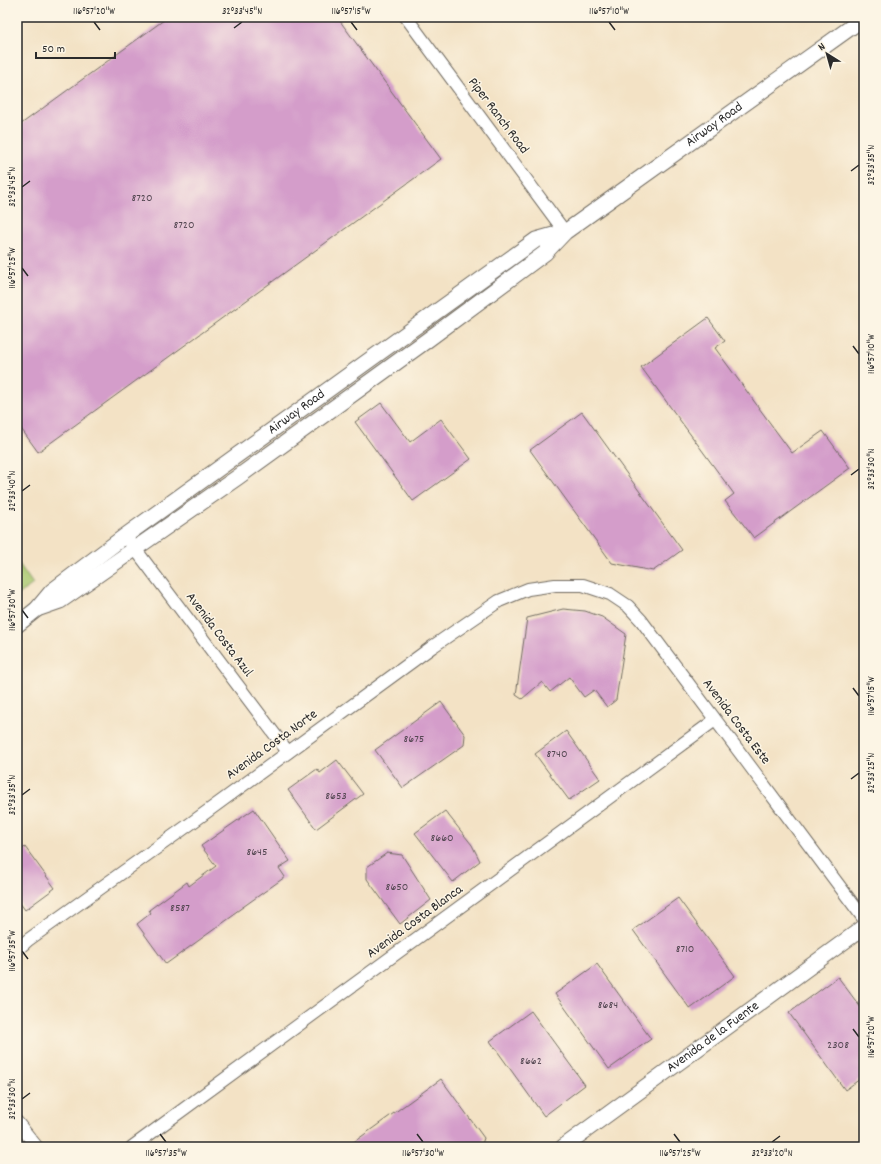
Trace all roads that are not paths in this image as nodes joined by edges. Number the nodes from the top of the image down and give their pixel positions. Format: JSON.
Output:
{"nodes":[{"id":1,"x":406,"y":17,"type":"edge"},
{"id":2,"x":864,"y":18,"type":"edge"},
{"id":3,"x":565,"y":232,"type":"junction"},
{"id":4,"x":125,"y":536,"type":"junction"},
{"id":5,"x":135,"y":549,"type":"junction"},
{"id":6,"x":555,"y":584,"type":"joint"},
{"id":7,"x":38,"y":609,"type":"junction"},
{"id":8,"x":17,"y":625,"type":"edge"},
{"id":9,"x":715,"y":720,"type":"junction"},
{"id":10,"x":288,"y":752,"type":"junction"},
{"id":11,"x":864,"y":919,"type":"edge"},
{"id":12,"x":864,"y":927,"type":"edge"},
{"id":13,"x":17,"y":950,"type":"edge"},
{"id":14,"x":17,"y":1122,"type":"edge"},
{"id":15,"x":37,"y":1147,"type":"edge"},
{"id":16,"x":132,"y":1147,"type":"edge"},
{"id":17,"x":563,"y":1147,"type":"edge"}],
"edges":[{"from":1,"to":3,"type":"street","name":"Piper Ranch Road"},
{"from":2,"to":3,"type":"street","name":"Airway Road"},
{"from":3,"to":4,"type":"street","name":"Airway Road"},
{"from":3,"to":5,"type":"street","name":"Airway Road"},
{"from":4,"to":5,"type":"street","name":"Avenida Costa Azul"},
{"from":4,"to":7,"type":"street","name":"Airway Road"},
{"from":5,"to":7,"type":"street","name":"Airway Road"},
{"from":5,"to":10,"type":"street","name":"Avenida Costa Azul"},
{"from":6,"to":9,"type":"street","name":"Avenida Costa Este"},
{"from":6,"to":10,"type":"street","name":"Avenida Costa Norte"},
{"from":7,"to":8,"type":"street","name":"Airway Road"},
{"from":9,"to":11,"type":"street","name":"Avenida Costa Este"},
{"from":9,"to":16,"type":"street","name":"Avenida Costa Blanca"},
{"from":10,"to":13,"type":"street","name":"Avenida Costa Norte"},
{"from":12,"to":17,"type":"street","name":"Avenida de la Fuente"},
{"from":14,"to":15,"type":"street"}]}
